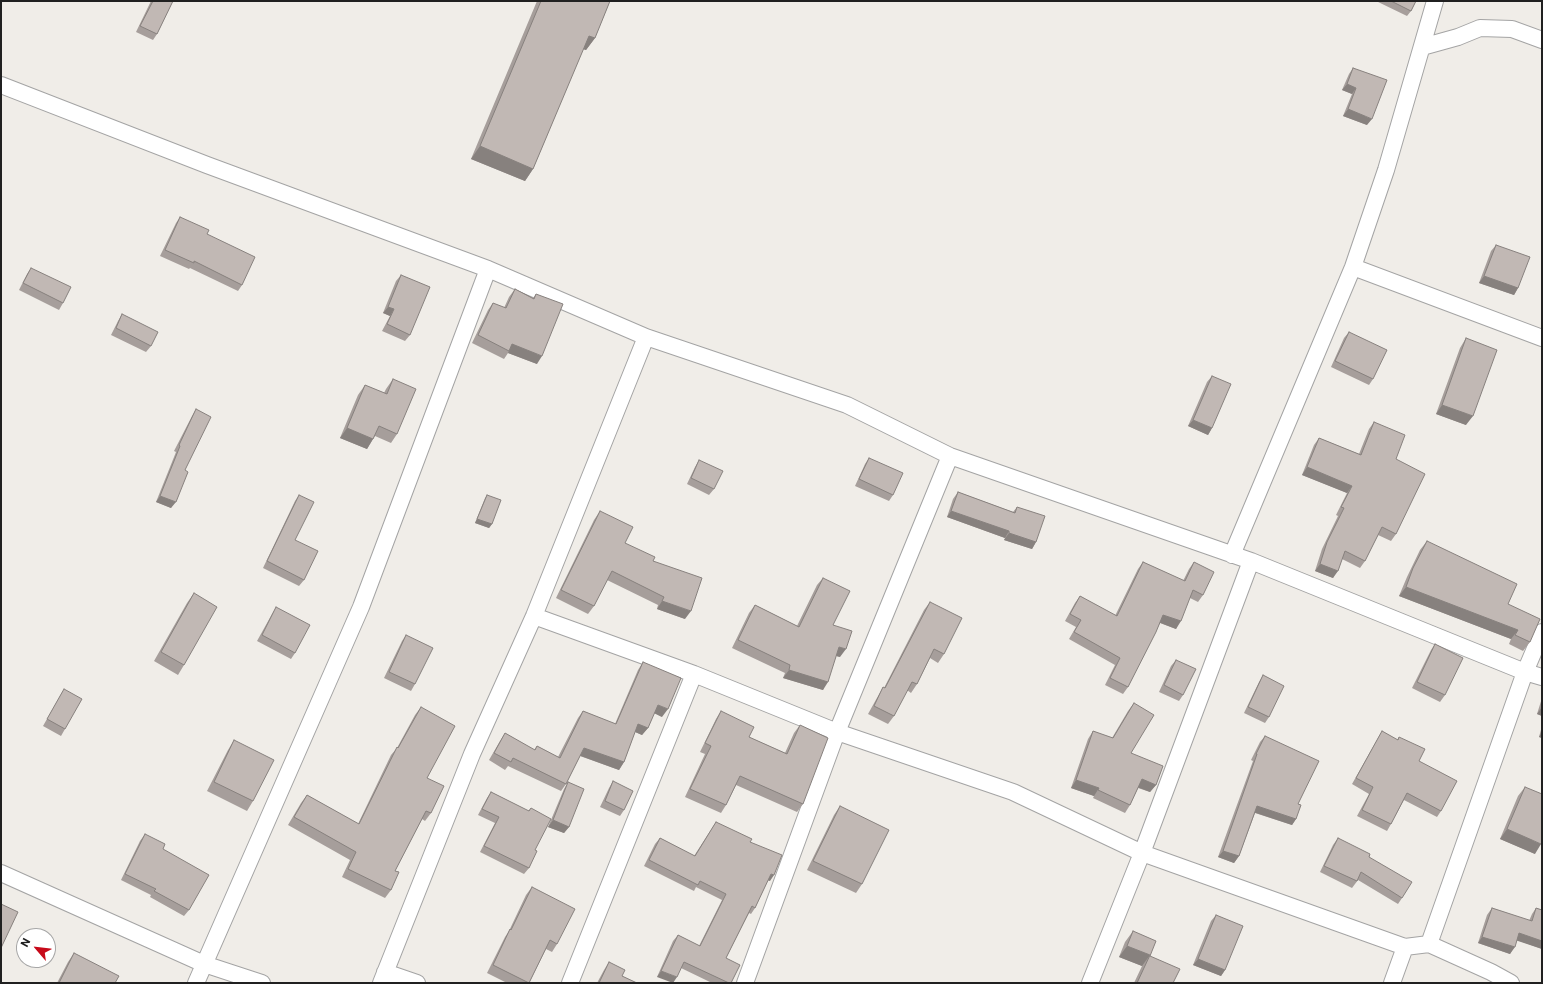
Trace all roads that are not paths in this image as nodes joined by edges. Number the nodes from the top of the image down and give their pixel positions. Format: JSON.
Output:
{"nodes":[{"id":1,"x":1435,"y":1,"type":"edge"},
{"id":2,"x":1542,"y":40,"type":"edge"},
{"id":3,"x":1422,"y":47,"type":"junction"},
{"id":4,"x":1,"y":85,"type":"edge"},
{"id":5,"x":1353,"y":267,"type":"junction"},
{"id":6,"x":488,"y":270,"type":"junction"},
{"id":7,"x":646,"y":337,"type":"junction"},
{"id":8,"x":1542,"y":338,"type":"edge"},
{"id":9,"x":950,"y":456,"type":"junction"},
{"id":10,"x":1232,"y":555,"type":"junction"},
{"id":11,"x":1252,"y":561,"type":"junction"},
{"id":12,"x":534,"y":616,"type":"junction"},
{"id":13,"x":1542,"y":632,"type":"edge"},
{"id":14,"x":1525,"y":672,"type":"junction"},
{"id":15,"x":694,"y":674,"type":"junction"},
{"id":16,"x":1542,"y":677,"type":"edge"},
{"id":17,"x":837,"y":732,"type":"junction"},
{"id":18,"x":1142,"y":853,"type":"junction"},
{"id":19,"x":1,"y":873,"type":"edge"},
{"id":20,"x":1429,"y":944,"type":"junction"},
{"id":21,"x":1405,"y":947,"type":"junction"},
{"id":22,"x":204,"y":964,"type":"junction"},
{"id":23,"x":383,"y":978,"type":"edge"},
{"id":24,"x":196,"y":983,"type":"edge"},
{"id":25,"x":262,"y":983,"type":"edge"},
{"id":26,"x":417,"y":983,"type":"edge"},
{"id":27,"x":570,"y":983,"type":"edge"},
{"id":28,"x":745,"y":983,"type":"edge"},
{"id":29,"x":1090,"y":983,"type":"edge"},
{"id":30,"x":1392,"y":983,"type":"edge"},
{"id":31,"x":1511,"y":983,"type":"edge"}],
"edges":[{"from":1,"to":3,"type":"street"},
{"from":2,"to":3,"type":"street"},
{"from":3,"to":5,"type":"street"},
{"from":4,"to":6,"type":"street"},
{"from":5,"to":8,"type":"street"},
{"from":5,"to":10,"type":"street"},
{"from":6,"to":7,"type":"street"},
{"from":6,"to":22,"type":"street"},
{"from":7,"to":9,"type":"street"},
{"from":7,"to":12,"type":"street"},
{"from":9,"to":10,"type":"street"},
{"from":9,"to":17,"type":"street"},
{"from":10,"to":11,"type":"street"},
{"from":11,"to":14,"type":"street"},
{"from":11,"to":18,"type":"street"},
{"from":12,"to":15,"type":"street"},
{"from":12,"to":23,"type":"street"},
{"from":13,"to":14,"type":"street"},
{"from":14,"to":16,"type":"street"},
{"from":14,"to":20,"type":"street"},
{"from":15,"to":17,"type":"street"},
{"from":15,"to":27,"type":"street"},
{"from":17,"to":18,"type":"street"},
{"from":17,"to":28,"type":"street"},
{"from":18,"to":21,"type":"street"},
{"from":18,"to":29,"type":"street"},
{"from":19,"to":22,"type":"street"},
{"from":20,"to":21,"type":"street"},
{"from":20,"to":31,"type":"street"},
{"from":21,"to":30,"type":"street"},
{"from":22,"to":24,"type":"street"},
{"from":22,"to":25,"type":"street"},
{"from":23,"to":26,"type":"street"}]}
